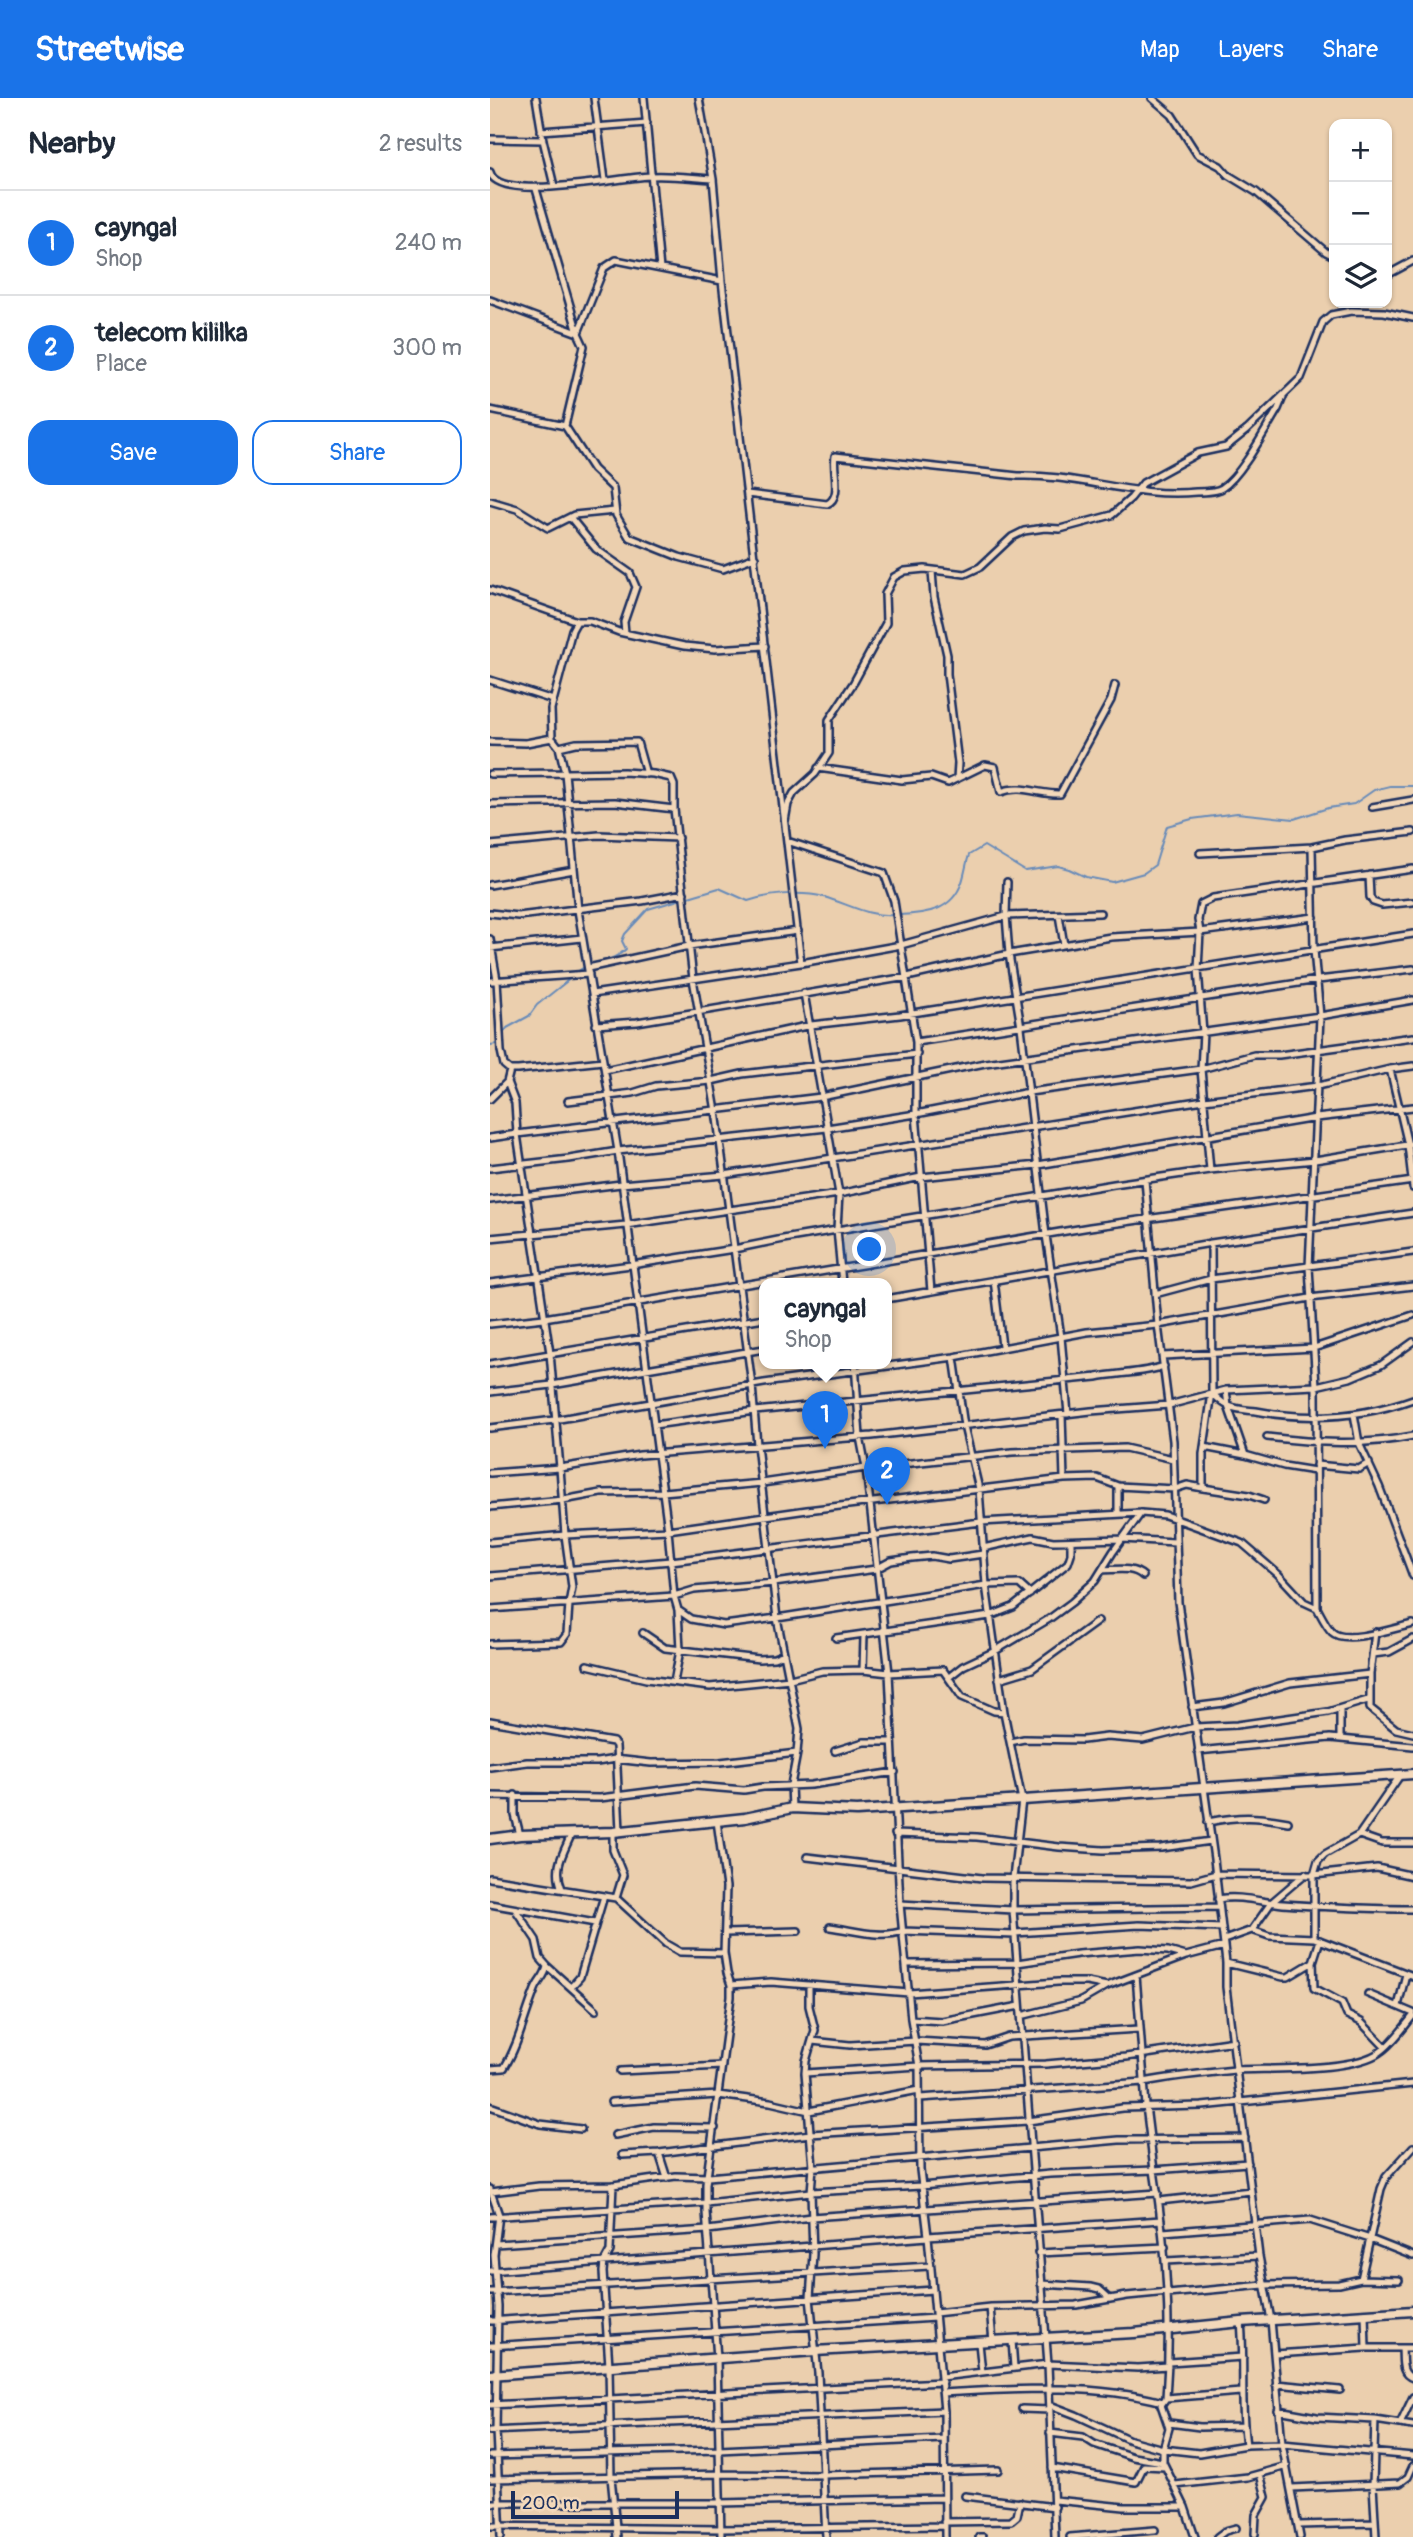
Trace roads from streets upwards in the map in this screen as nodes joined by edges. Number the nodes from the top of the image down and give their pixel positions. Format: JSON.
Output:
{"nodes":[{"id":1,"x":536,"y":98,"type":"edge"},
{"id":2,"x":594,"y":98,"type":"edge"},
{"id":3,"x":644,"y":98,"type":"edge"},
{"id":4,"x":699,"y":98,"type":"edge"},
{"id":5,"x":1152,"y":98,"type":"edge"},
{"id":6,"x":647,"y":123,"type":"junction"},
{"id":7,"x":598,"y":127,"type":"junction"},
{"id":8,"x":541,"y":131,"type":"junction"},
{"id":9,"x":490,"y":139,"type":"edge"},
{"id":10,"x":542,"y":139,"type":"junction"},
{"id":11,"x":490,"y":174,"type":"edge"},
{"id":12,"x":652,"y":176,"type":"junction"},
{"id":13,"x":713,"y":179,"type":"junction"},
{"id":14,"x":605,"y":180,"type":"junction"},
{"id":15,"x":554,"y":186,"type":"junction"},
{"id":16,"x":536,"y":189,"type":"junction"},
{"id":17,"x":1329,"y":252,"type":"edge"},
{"id":18,"x":1413,"y":261,"type":"edge"},
{"id":19,"x":660,"y":269,"type":"junction"},
{"id":20,"x":1392,"y":272,"type":"edge"},
{"id":21,"x":722,"y":281,"type":"junction"},
{"id":22,"x":490,"y":294,"type":"edge"},
{"id":23,"x":491,"y":301,"type":"edge"},
{"id":24,"x":1413,"y":318,"type":"edge"},
{"id":25,"x":578,"y":333,"type":"junction"},
{"id":26,"x":1285,"y":393,"type":"junction"},
{"id":27,"x":490,"y":410,"type":"edge"},
{"id":28,"x":565,"y":426,"type":"junction"},
{"id":29,"x":1136,"y":492,"type":"junction"},
{"id":30,"x":747,"y":494,"type":"junction"},
{"id":31,"x":490,"y":501,"type":"edge"},
{"id":32,"x":615,"y":511,"type":"junction"},
{"id":33,"x":570,"y":517,"type":"junction"},
{"id":34,"x":755,"y":557,"type":"junction"},
{"id":35,"x":932,"y":571,"type":"junction"},
{"id":36,"x":490,"y":590,"type":"edge"},
{"id":37,"x":577,"y":621,"type":"junction"},
{"id":38,"x":625,"y":633,"type":"junction"},
{"id":39,"x":765,"y":646,"type":"junction"},
{"id":40,"x":490,"y":680,"type":"edge"},
{"id":41,"x":1115,"y":685,"type":"dead end"},
{"id":42,"x":554,"y":700,"type":"junction"},
{"id":43,"x":552,"y":738,"type":"junction"},
{"id":44,"x":490,"y":742,"type":"edge"},
{"id":45,"x":559,"y":747,"type":"junction"},
{"id":46,"x":818,"y":768,"type":"junction"},
{"id":47,"x":490,"y":774,"type":"edge"},
{"id":48,"x":565,"y":774,"type":"junction"},
{"id":49,"x":646,"y":774,"type":"junction"},
{"id":50,"x":957,"y":779,"type":"junction"},
{"id":51,"x":1413,"y":800,"type":"edge"},
{"id":52,"x":490,"y":804,"type":"edge"},
{"id":53,"x":567,"y":804,"type":"junction"},
{"id":54,"x":1372,"y":807,"type":"dead end"},
{"id":55,"x":674,"y":809,"type":"junction"},
{"id":56,"x":785,"y":821,"type":"junction"},
{"id":57,"x":1413,"y":832,"type":"edge"},
{"id":58,"x":570,"y":838,"type":"junction"},
{"id":59,"x":678,"y":838,"type":"junction"},
{"id":60,"x":788,"y":841,"type":"junction"},
{"id":61,"x":490,"y":845,"type":"edge"},
{"id":62,"x":1312,"y":847,"type":"junction"},
{"id":63,"x":1200,"y":853,"type":"dead end"},
{"id":64,"x":1413,"y":869,"type":"edge"},
{"id":65,"x":574,"y":870,"type":"junction"},
{"id":66,"x":1369,"y":875,"type":"junction"},
{"id":67,"x":1007,"y":882,"type":"dead end"},
{"id":68,"x":1313,"y":884,"type":"junction"},
{"id":69,"x":490,"y":885,"type":"edge"},
{"id":70,"x":684,"y":893,"type":"junction"},
{"id":71,"x":1413,"y":902,"type":"edge"},
{"id":72,"x":578,"y":910,"type":"junction"},
{"id":73,"x":490,"y":913,"type":"edge"},
{"id":74,"x":1100,"y":913,"type":"dead end"},
{"id":75,"x":1059,"y":915,"type":"junction"},
{"id":76,"x":1006,"y":916,"type":"junction"},
{"id":77,"x":1314,"y":917,"type":"junction"},
{"id":78,"x":798,"y":931,"type":"junction"},
{"id":79,"x":1200,"y":932,"type":"junction"},
{"id":80,"x":1413,"y":934,"type":"edge"},
{"id":81,"x":583,"y":938,"type":"junction"},
{"id":82,"x":490,"y":939,"type":"edge"},
{"id":83,"x":901,"y":945,"type":"junction"},
{"id":84,"x":1064,"y":945,"type":"junction"},
{"id":85,"x":690,"y":946,"type":"junction"},
{"id":86,"x":491,"y":948,"type":"edge"},
{"id":87,"x":1314,"y":950,"type":"junction"},
{"id":88,"x":1009,"y":954,"type":"junction"},
{"id":89,"x":801,"y":963,"type":"junction"},
{"id":90,"x":1198,"y":969,"type":"junction"},
{"id":91,"x":1413,"y":970,"type":"edge"},
{"id":92,"x":588,"y":971,"type":"junction"},
{"id":93,"x":906,"y":977,"type":"junction"},
{"id":94,"x":693,"y":979,"type":"junction"},
{"id":95,"x":493,"y":980,"type":"edge"},
{"id":96,"x":1318,"y":980,"type":"junction"},
{"id":97,"x":804,"y":993,"type":"junction"},
{"id":98,"x":592,"y":994,"type":"junction"},
{"id":99,"x":1016,"y":996,"type":"junction"},
{"id":100,"x":1200,"y":1000,"type":"junction"},
{"id":101,"x":1413,"y":1000,"type":"edge"},
{"id":102,"x":499,"y":1009,"type":"junction"},
{"id":103,"x":490,"y":1011,"type":"edge"},
{"id":104,"x":697,"y":1012,"type":"junction"},
{"id":105,"x":912,"y":1013,"type":"junction"},
{"id":106,"x":1320,"y":1016,"type":"junction"},
{"id":107,"x":596,"y":1025,"type":"junction"},
{"id":108,"x":811,"y":1025,"type":"junction"},
{"id":109,"x":1021,"y":1027,"type":"junction"},
{"id":110,"x":1203,"y":1033,"type":"junction"},
{"id":111,"x":1413,"y":1037,"type":"edge"},
{"id":112,"x":916,"y":1042,"type":"junction"},
{"id":113,"x":705,"y":1049,"type":"junction"},
{"id":114,"x":1319,"y":1049,"type":"junction"},
{"id":115,"x":916,"y":1054,"type":"junction"},
{"id":116,"x":1024,"y":1058,"type":"junction"},
{"id":117,"x":603,"y":1061,"type":"junction"},
{"id":118,"x":817,"y":1066,"type":"junction"},
{"id":119,"x":1413,"y":1066,"type":"edge"},
{"id":120,"x":1201,"y":1069,"type":"junction"},
{"id":121,"x":1390,"y":1069,"type":"junction"},
{"id":122,"x":510,"y":1070,"type":"junction"},
{"id":123,"x":605,"y":1070,"type":"junction"},
{"id":124,"x":918,"y":1079,"type":"junction"},
{"id":125,"x":711,"y":1081,"type":"junction"},
{"id":126,"x":508,"y":1082,"type":"junction"},
{"id":127,"x":1318,"y":1086,"type":"junction"},
{"id":128,"x":1029,"y":1092,"type":"junction"},
{"id":129,"x":609,"y":1095,"type":"junction"},
{"id":130,"x":821,"y":1097,"type":"junction"},
{"id":131,"x":490,"y":1099,"type":"edge"},
{"id":132,"x":1205,"y":1100,"type":"junction"},
{"id":133,"x":568,"y":1101,"type":"dead end"},
{"id":134,"x":1413,"y":1107,"type":"edge"},
{"id":135,"x":1400,"y":1109,"type":"junction"},
{"id":136,"x":716,"y":1111,"type":"junction"},
{"id":137,"x":916,"y":1114,"type":"junction"},
{"id":138,"x":1316,"y":1118,"type":"junction"},
{"id":139,"x":614,"y":1124,"type":"junction"},
{"id":140,"x":827,"y":1128,"type":"junction"},
{"id":141,"x":1033,"y":1128,"type":"junction"},
{"id":142,"x":517,"y":1134,"type":"junction"},
{"id":143,"x":1207,"y":1136,"type":"junction"},
{"id":144,"x":490,"y":1138,"type":"edge"},
{"id":145,"x":719,"y":1141,"type":"junction"},
{"id":146,"x":919,"y":1144,"type":"junction"},
{"id":147,"x":1410,"y":1145,"type":"edge"},
{"id":148,"x":618,"y":1151,"type":"junction"},
{"id":149,"x":833,"y":1157,"type":"junction"},
{"id":150,"x":1315,"y":1160,"type":"junction"},
{"id":151,"x":522,"y":1165,"type":"junction"},
{"id":152,"x":1038,"y":1165,"type":"junction"},
{"id":153,"x":490,"y":1168,"type":"edge"},
{"id":154,"x":1210,"y":1170,"type":"junction"},
{"id":155,"x":724,"y":1175,"type":"junction"},
{"id":156,"x":921,"y":1177,"type":"junction"},
{"id":157,"x":1145,"y":1180,"type":"junction"},
{"id":158,"x":621,"y":1184,"type":"junction"},
{"id":159,"x":1412,"y":1184,"type":"edge"},
{"id":160,"x":839,"y":1194,"type":"junction"},
{"id":161,"x":527,"y":1195,"type":"junction"},
{"id":162,"x":1312,"y":1195,"type":"junction"},
{"id":163,"x":1042,"y":1196,"type":"junction"},
{"id":164,"x":490,"y":1200,"type":"edge"},
{"id":165,"x":730,"y":1210,"type":"junction"},
{"id":166,"x":1413,"y":1213,"type":"edge"},
{"id":167,"x":925,"y":1214,"type":"junction"},
{"id":168,"x":1150,"y":1219,"type":"junction"},
{"id":169,"x":626,"y":1225,"type":"junction"},
{"id":170,"x":837,"y":1229,"type":"junction"},
{"id":171,"x":1310,"y":1230,"type":"junction"},
{"id":172,"x":532,"y":1235,"type":"junction"},
{"id":173,"x":1046,"y":1235,"type":"junction"},
{"id":174,"x":490,"y":1238,"type":"edge"},
{"id":175,"x":1211,"y":1243,"type":"junction"},
{"id":176,"x":734,"y":1249,"type":"junction"},
{"id":177,"x":1413,"y":1252,"type":"edge"},
{"id":178,"x":1151,"y":1253,"type":"junction"},
{"id":179,"x":927,"y":1256,"type":"junction"},
{"id":180,"x":631,"y":1265,"type":"junction"},
{"id":181,"x":840,"y":1267,"type":"junction"},
{"id":182,"x":1309,"y":1267,"type":"junction"},
{"id":183,"x":1050,"y":1269,"type":"junction"},
{"id":184,"x":539,"y":1277,"type":"junction"},
{"id":185,"x":784,"y":1278,"type":"edge"},
{"id":186,"x":841,"y":1278,"type":"edge"},
{"id":187,"x":1211,"y":1279,"type":"junction"},
{"id":188,"x":994,"y":1280,"type":"junction"},
{"id":189,"x":490,"y":1283,"type":"edge"},
{"id":190,"x":759,"y":1283,"type":"edge"},
{"id":191,"x":1413,"y":1286,"type":"edge"},
{"id":192,"x":739,"y":1287,"type":"junction"},
{"id":193,"x":931,"y":1291,"type":"junction"},
{"id":194,"x":1155,"y":1294,"type":"junction"},
{"id":195,"x":892,"y":1298,"type":"edge"},
{"id":196,"x":1310,"y":1298,"type":"junction"},
{"id":197,"x":636,"y":1302,"type":"junction"},
{"id":198,"x":1413,"y":1314,"type":"edge"},
{"id":199,"x":1213,"y":1317,"type":"junction"},
{"id":200,"x":544,"y":1318,"type":"junction"},
{"id":201,"x":759,"y":1319,"type":"edge"},
{"id":202,"x":744,"y":1321,"type":"junction"},
{"id":203,"x":490,"y":1324,"type":"edge"},
{"id":204,"x":1158,"y":1325,"type":"junction"},
{"id":205,"x":1061,"y":1336,"type":"junction"},
{"id":206,"x":641,"y":1337,"type":"junction"},
{"id":207,"x":1413,"y":1342,"type":"edge"},
{"id":208,"x":1002,"y":1346,"type":"junction"},
{"id":209,"x":1314,"y":1348,"type":"junction"},
{"id":210,"x":759,"y":1350,"type":"edge"},
{"id":211,"x":748,"y":1351,"type":"junction"},
{"id":212,"x":550,"y":1353,"type":"junction"},
{"id":213,"x":1212,"y":1353,"type":"junction"},
{"id":214,"x":1163,"y":1356,"type":"junction"},
{"id":215,"x":954,"y":1357,"type":"junction"},
{"id":216,"x":892,"y":1363,"type":"edge"},
{"id":217,"x":490,"y":1364,"type":"edge"},
{"id":218,"x":1164,"y":1366,"type":"junction"},
{"id":219,"x":645,"y":1367,"type":"junction"},
{"id":220,"x":838,"y":1369,"type":"edge"},
{"id":221,"x":855,"y":1369,"type":"edge"},
{"id":222,"x":1065,"y":1378,"type":"junction"},
{"id":223,"x":752,"y":1384,"type":"junction"},
{"id":224,"x":552,"y":1385,"type":"junction"},
{"id":225,"x":1316,"y":1386,"type":"junction"},
{"id":226,"x":1226,"y":1390,"type":"junction"},
{"id":227,"x":490,"y":1392,"type":"edge"},
{"id":228,"x":958,"y":1392,"type":"junction"},
{"id":229,"x":1212,"y":1393,"type":"junction"},
{"id":230,"x":1413,"y":1399,"type":"edge"},
{"id":231,"x":859,"y":1401,"type":"junction"},
{"id":232,"x":650,"y":1403,"type":"junction"},
{"id":233,"x":1169,"y":1405,"type":"junction"},
{"id":234,"x":1228,"y":1406,"type":"junction"},
{"id":235,"x":755,"y":1410,"type":"junction"},
{"id":236,"x":1354,"y":1414,"type":"junction"},
{"id":237,"x":1065,"y":1415,"type":"junction"},
{"id":238,"x":1316,"y":1416,"type":"junction"},
{"id":239,"x":555,"y":1420,"type":"junction"},
{"id":240,"x":653,"y":1425,"type":"junction"},
{"id":241,"x":964,"y":1426,"type":"junction"},
{"id":242,"x":490,"y":1427,"type":"edge"},
{"id":243,"x":1413,"y":1436,"type":"edge"},
{"id":244,"x":860,"y":1437,"type":"junction"},
{"id":245,"x":1267,"y":1437,"type":"dead end"},
{"id":246,"x":1317,"y":1443,"type":"junction"},
{"id":247,"x":1359,"y":1443,"type":"junction"},
{"id":248,"x":757,"y":1444,"type":"junction"},
{"id":249,"x":1204,"y":1447,"type":"junction"},
{"id":250,"x":1064,"y":1450,"type":"junction"},
{"id":251,"x":658,"y":1454,"type":"junction"},
{"id":252,"x":1245,"y":1455,"type":"junction"},
{"id":253,"x":972,"y":1456,"type":"junction"},
{"id":254,"x":1173,"y":1460,"type":"junction"},
{"id":255,"x":1368,"y":1463,"type":"junction"},
{"id":256,"x":560,"y":1468,"type":"junction"},
{"id":257,"x":866,"y":1468,"type":"junction"},
{"id":258,"x":1315,"y":1468,"type":"junction"},
{"id":259,"x":490,"y":1473,"type":"edge"},
{"id":260,"x":1064,"y":1479,"type":"junction"},
{"id":261,"x":762,"y":1483,"type":"junction"},
{"id":262,"x":1118,"y":1486,"type":"junction"},
{"id":263,"x":1203,"y":1488,"type":"junction"},
{"id":264,"x":979,"y":1489,"type":"junction"},
{"id":265,"x":1175,"y":1489,"type":"junction"},
{"id":266,"x":663,"y":1492,"type":"junction"},
{"id":267,"x":563,"y":1500,"type":"junction"},
{"id":268,"x":1264,"y":1500,"type":"dead end"},
{"id":269,"x":869,"y":1504,"type":"junction"},
{"id":270,"x":490,"y":1507,"type":"edge"},
{"id":271,"x":1118,"y":1513,"type":"junction"},
{"id":272,"x":1141,"y":1513,"type":"junction"},
{"id":273,"x":767,"y":1516,"type":"junction"},
{"id":274,"x":1174,"y":1518,"type":"junction"},
{"id":275,"x":981,"y":1522,"type":"junction"},
{"id":276,"x":668,"y":1530,"type":"junction"},
{"id":277,"x":565,"y":1535,"type":"junction"},
{"id":278,"x":873,"y":1536,"type":"junction"},
{"id":279,"x":1122,"y":1539,"type":"junction"},
{"id":280,"x":1071,"y":1541,"type":"junction"},
{"id":281,"x":490,"y":1542,"type":"edge"},
{"id":282,"x":1175,"y":1542,"type":"junction"},
{"id":283,"x":770,"y":1549,"type":"junction"},
{"id":284,"x":983,"y":1551,"type":"junction"},
{"id":285,"x":671,"y":1560,"type":"junction"},
{"id":286,"x":876,"y":1569,"type":"junction"},
{"id":287,"x":1102,"y":1570,"type":"junction"},
{"id":288,"x":570,"y":1571,"type":"junction"},
{"id":289,"x":490,"y":1576,"type":"edge"},
{"id":290,"x":1143,"y":1576,"type":"dead end"},
{"id":291,"x":1413,"y":1576,"type":"edge"},
{"id":292,"x":774,"y":1583,"type":"junction"},
{"id":293,"x":986,"y":1585,"type":"junction"},
{"id":294,"x":1030,"y":1594,"type":"junction"},
{"id":295,"x":674,"y":1596,"type":"junction"},
{"id":296,"x":880,"y":1601,"type":"junction"},
{"id":297,"x":569,"y":1604,"type":"junction"},
{"id":298,"x":1317,"y":1608,"type":"junction"},
{"id":299,"x":490,"y":1609,"type":"edge"},
{"id":300,"x":678,"y":1610,"type":"junction"},
{"id":301,"x":990,"y":1616,"type":"junction"},
{"id":302,"x":777,"y":1618,"type":"junction"},
{"id":303,"x":1098,"y":1622,"type":"dead end"},
{"id":304,"x":1413,"y":1624,"type":"edge"},
{"id":305,"x":1375,"y":1632,"type":"junction"},
{"id":306,"x":643,"y":1633,"type":"dead end"},
{"id":307,"x":884,"y":1633,"type":"junction"},
{"id":308,"x":864,"y":1635,"type":"junction"},
{"id":309,"x":835,"y":1639,"type":"dead end"},
{"id":310,"x":1413,"y":1639,"type":"edge"},
{"id":311,"x":490,"y":1644,"type":"edge"},
{"id":312,"x":680,"y":1650,"type":"junction"},
{"id":313,"x":995,"y":1651,"type":"junction"},
{"id":314,"x":785,"y":1654,"type":"junction"},
{"id":315,"x":1373,"y":1654,"type":"junction"},
{"id":316,"x":587,"y":1665,"type":"dead end"},
{"id":317,"x":863,"y":1670,"type":"junction"},
{"id":318,"x":889,"y":1673,"type":"junction"},
{"id":319,"x":1370,"y":1674,"type":"junction"},
{"id":320,"x":949,"y":1677,"type":"junction"},
{"id":321,"x":790,"y":1679,"type":"junction"},
{"id":322,"x":999,"y":1679,"type":"junction"},
{"id":323,"x":674,"y":1682,"type":"junction"},
{"id":324,"x":1368,"y":1700,"type":"junction"},
{"id":325,"x":1192,"y":1707,"type":"junction"},
{"id":326,"x":1340,"y":1710,"type":"junction"},
{"id":327,"x":1004,"y":1712,"type":"junction"},
{"id":328,"x":490,"y":1721,"type":"edge"},
{"id":329,"x":1195,"y":1727,"type":"junction"},
{"id":330,"x":1413,"y":1733,"type":"edge"},
{"id":331,"x":1340,"y":1738,"type":"junction"},
{"id":332,"x":892,"y":1742,"type":"junction"},
{"id":333,"x":1010,"y":1742,"type":"junction"},
{"id":334,"x":1413,"y":1746,"type":"edge"},
{"id":335,"x":835,"y":1751,"type":"dead end"},
{"id":336,"x":1198,"y":1751,"type":"junction"},
{"id":337,"x":797,"y":1753,"type":"junction"},
{"id":338,"x":615,"y":1759,"type":"junction"},
{"id":339,"x":490,"y":1767,"type":"edge"},
{"id":340,"x":895,"y":1772,"type":"junction"},
{"id":341,"x":1401,"y":1774,"type":"junction"},
{"id":342,"x":1413,"y":1774,"type":"edge"},
{"id":343,"x":790,"y":1785,"type":"junction"},
{"id":344,"x":1203,"y":1788,"type":"junction"},
{"id":345,"x":515,"y":1795,"type":"junction"},
{"id":346,"x":619,"y":1795,"type":"junction"},
{"id":347,"x":490,"y":1796,"type":"edge"},
{"id":348,"x":1022,"y":1800,"type":"junction"},
{"id":349,"x":792,"y":1808,"type":"junction"},
{"id":350,"x":896,"y":1808,"type":"junction"},
{"id":351,"x":717,"y":1821,"type":"junction"},
{"id":352,"x":1208,"y":1822,"type":"junction"},
{"id":353,"x":1288,"y":1822,"type":"dead end"},
{"id":354,"x":572,"y":1832,"type":"junction"},
{"id":355,"x":617,"y":1832,"type":"junction"},
{"id":356,"x":895,"y":1834,"type":"junction"},
{"id":357,"x":520,"y":1835,"type":"junction"},
{"id":358,"x":1359,"y":1835,"type":"junction"},
{"id":359,"x":490,"y":1839,"type":"edge"},
{"id":360,"x":1210,"y":1841,"type":"junction"},
{"id":361,"x":1016,"y":1842,"type":"junction"},
{"id":362,"x":1413,"y":1843,"type":"edge"},
{"id":363,"x":807,"y":1857,"type":"dead end"},
{"id":364,"x":899,"y":1868,"type":"junction"},
{"id":365,"x":1216,"y":1874,"type":"junction"},
{"id":366,"x":1305,"y":1874,"type":"junction"},
{"id":367,"x":1314,"y":1875,"type":"junction"},
{"id":368,"x":1413,"y":1876,"type":"edge"},
{"id":369,"x":490,"y":1878,"type":"edge"},
{"id":370,"x":1013,"y":1878,"type":"junction"},
{"id":371,"x":562,"y":1889,"type":"junction"},
{"id":372,"x":604,"y":1896,"type":"junction"},
{"id":373,"x":616,"y":1898,"type":"junction"},
{"id":374,"x":1218,"y":1899,"type":"junction"},
{"id":375,"x":1271,"y":1903,"type":"junction"},
{"id":376,"x":490,"y":1904,"type":"edge"},
{"id":377,"x":900,"y":1905,"type":"junction"},
{"id":378,"x":1314,"y":1906,"type":"junction"},
{"id":379,"x":1219,"y":1907,"type":"junction"},
{"id":380,"x":515,"y":1909,"type":"junction"},
{"id":381,"x":1413,"y":1909,"type":"edge"},
{"id":382,"x":1013,"y":1910,"type":"junction"},
{"id":383,"x":594,"y":1923,"type":"junction"},
{"id":384,"x":830,"y":1927,"type":"dead end"},
{"id":385,"x":1222,"y":1928,"type":"junction"},
{"id":386,"x":1252,"y":1930,"type":"junction"},
{"id":387,"x":798,"y":1931,"type":"dead end"},
{"id":388,"x":903,"y":1931,"type":"junction"},
{"id":389,"x":725,"y":1933,"type":"junction"},
{"id":390,"x":1015,"y":1934,"type":"junction"},
{"id":391,"x":1317,"y":1939,"type":"junction"},
{"id":392,"x":1224,"y":1943,"type":"junction"},
{"id":393,"x":724,"y":1953,"type":"junction"},
{"id":394,"x":1186,"y":1956,"type":"junction"},
{"id":395,"x":1313,"y":1962,"type":"junction"},
{"id":396,"x":1017,"y":1963,"type":"junction"},
{"id":397,"x":1226,"y":1963,"type":"junction"},
{"id":398,"x":906,"y":1964,"type":"junction"},
{"id":399,"x":547,"y":1966,"type":"junction"},
{"id":400,"x":1406,"y":1974,"type":"junction"},
{"id":401,"x":1136,"y":1975,"type":"junction"},
{"id":402,"x":1413,"y":1976,"type":"edge"},
{"id":403,"x":731,"y":1985,"type":"junction"},
{"id":404,"x":809,"y":1986,"type":"junction"},
{"id":405,"x":1018,"y":1986,"type":"junction"},
{"id":406,"x":1107,"y":1986,"type":"junction"},
{"id":407,"x":572,"y":1987,"type":"junction"},
{"id":408,"x":909,"y":1993,"type":"junction"},
{"id":409,"x":1367,"y":1994,"type":"dead end"},
{"id":410,"x":1020,"y":2006,"type":"junction"},
{"id":411,"x":1398,"y":2006,"type":"junction"},
{"id":412,"x":596,"y":2010,"type":"dead end"},
{"id":413,"x":1413,"y":2015,"type":"edge"},
{"id":414,"x":1021,"y":2016,"type":"junction"},
{"id":415,"x":911,"y":2019,"type":"junction"},
{"id":416,"x":1139,"y":2029,"type":"junction"},
{"id":417,"x":1022,"y":2038,"type":"junction"},
{"id":418,"x":916,"y":2040,"type":"junction"},
{"id":419,"x":812,"y":2041,"type":"junction"},
{"id":420,"x":1234,"y":2041,"type":"junction"},
{"id":421,"x":1385,"y":2047,"type":"junction"},
{"id":422,"x":1141,"y":2054,"type":"junction"},
{"id":423,"x":1024,"y":2065,"type":"junction"},
{"id":424,"x":722,"y":2066,"type":"junction"},
{"id":425,"x":919,"y":2066,"type":"junction"},
{"id":426,"x":490,"y":2069,"type":"edge"},
{"id":427,"x":1237,"y":2070,"type":"junction"},
{"id":428,"x":620,"y":2071,"type":"dead end"},
{"id":429,"x":805,"y":2073,"type":"junction"},
{"id":430,"x":1144,"y":2082,"type":"junction"},
{"id":431,"x":1413,"y":2084,"type":"edge"},
{"id":432,"x":919,"y":2090,"type":"junction"},
{"id":433,"x":1026,"y":2091,"type":"junction"},
{"id":434,"x":718,"y":2095,"type":"junction"},
{"id":435,"x":920,"y":2098,"type":"junction"},
{"id":436,"x":611,"y":2102,"type":"dead end"},
{"id":437,"x":1241,"y":2102,"type":"junction"},
{"id":438,"x":490,"y":2106,"type":"edge"},
{"id":439,"x":1146,"y":2106,"type":"junction"},
{"id":440,"x":808,"y":2111,"type":"junction"},
{"id":441,"x":1028,"y":2121,"type":"junction"},
{"id":442,"x":920,"y":2126,"type":"junction"},
{"id":443,"x":715,"y":2128,"type":"junction"},
{"id":444,"x":581,"y":2129,"type":"dead end"},
{"id":445,"x":810,"y":2134,"type":"junction"},
{"id":446,"x":615,"y":2135,"type":"dead end"},
{"id":447,"x":1150,"y":2138,"type":"junction"},
{"id":448,"x":1245,"y":2138,"type":"junction"},
{"id":449,"x":712,"y":2147,"type":"junction"},
{"id":450,"x":1413,"y":2147,"type":"edge"},
{"id":451,"x":1030,"y":2148,"type":"junction"},
{"id":452,"x":659,"y":2153,"type":"junction"},
{"id":453,"x":622,"y":2155,"type":"dead end"},
{"id":454,"x":919,"y":2157,"type":"junction"},
{"id":455,"x":1248,"y":2163,"type":"junction"},
{"id":456,"x":813,"y":2167,"type":"junction"},
{"id":457,"x":1154,"y":2170,"type":"junction"},
{"id":458,"x":1033,"y":2176,"type":"junction"},
{"id":459,"x":708,"y":2177,"type":"junction"},
{"id":460,"x":667,"y":2178,"type":"junction"},
{"id":461,"x":613,"y":2185,"type":"junction"},
{"id":462,"x":921,"y":2186,"type":"junction"},
{"id":463,"x":491,"y":2190,"type":"edge"},
{"id":464,"x":1251,"y":2191,"type":"junction"},
{"id":465,"x":811,"y":2192,"type":"junction"},
{"id":466,"x":1158,"y":2193,"type":"junction"},
{"id":467,"x":1159,"y":2201,"type":"junction"},
{"id":468,"x":706,"y":2203,"type":"junction"},
{"id":469,"x":1035,"y":2203,"type":"junction"},
{"id":470,"x":611,"y":2210,"type":"junction"},
{"id":471,"x":925,"y":2210,"type":"junction"},
{"id":472,"x":499,"y":2215,"type":"junction"},
{"id":473,"x":490,"y":2217,"type":"edge"},
{"id":474,"x":811,"y":2217,"type":"junction"},
{"id":475,"x":1161,"y":2220,"type":"junction"},
{"id":476,"x":1255,"y":2225,"type":"junction"},
{"id":477,"x":1037,"y":2229,"type":"junction"},
{"id":478,"x":708,"y":2231,"type":"junction"},
{"id":479,"x":1163,"y":2232,"type":"junction"},
{"id":480,"x":611,"y":2235,"type":"junction"},
{"id":481,"x":928,"y":2237,"type":"junction"},
{"id":482,"x":1370,"y":2239,"type":"junction"},
{"id":483,"x":496,"y":2244,"type":"junction"},
{"id":484,"x":813,"y":2245,"type":"junction"},
{"id":485,"x":1164,"y":2247,"type":"junction"},
{"id":486,"x":1038,"y":2253,"type":"junction"},
{"id":487,"x":711,"y":2254,"type":"junction"},
{"id":488,"x":1259,"y":2256,"type":"junction"},
{"id":489,"x":1413,"y":2256,"type":"edge"},
{"id":490,"x":604,"y":2262,"type":"junction"},
{"id":491,"x":1166,"y":2262,"type":"junction"},
{"id":492,"x":930,"y":2266,"type":"junction"},
{"id":493,"x":493,"y":2271,"type":"edge"},
{"id":494,"x":812,"y":2273,"type":"junction"},
{"id":495,"x":712,"y":2279,"type":"junction"},
{"id":496,"x":1361,"y":2279,"type":"junction"},
{"id":497,"x":1399,"y":2280,"type":"dead end"},
{"id":498,"x":1041,"y":2284,"type":"junction"},
{"id":499,"x":1264,"y":2285,"type":"junction"},
{"id":500,"x":604,"y":2286,"type":"junction"},
{"id":501,"x":933,"y":2290,"type":"junction"},
{"id":502,"x":494,"y":2292,"type":"edge"},
{"id":503,"x":1168,"y":2293,"type":"junction"},
{"id":504,"x":810,"y":2298,"type":"junction"},
{"id":505,"x":1109,"y":2298,"type":"junction"},
{"id":506,"x":1042,"y":2304,"type":"junction"},
{"id":507,"x":714,"y":2307,"type":"junction"},
{"id":508,"x":990,"y":2307,"type":"junction"},
{"id":509,"x":1413,"y":2311,"type":"edge"},
{"id":510,"x":605,"y":2313,"type":"junction"},
{"id":511,"x":1365,"y":2313,"type":"junction"},
{"id":512,"x":935,"y":2316,"type":"junction"},
{"id":513,"x":1271,"y":2320,"type":"junction"},
{"id":514,"x":490,"y":2321,"type":"edge"},
{"id":515,"x":498,"y":2321,"type":"junction"},
{"id":516,"x":1241,"y":2322,"type":"junction"},
{"id":517,"x":812,"y":2324,"type":"junction"},
{"id":518,"x":1170,"y":2330,"type":"junction"},
{"id":519,"x":715,"y":2331,"type":"junction"},
{"id":520,"x":607,"y":2337,"type":"junction"},
{"id":521,"x":1045,"y":2339,"type":"junction"},
{"id":522,"x":1012,"y":2341,"type":"junction"},
{"id":523,"x":993,"y":2342,"type":"junction"},
{"id":524,"x":979,"y":2343,"type":"junction"},
{"id":525,"x":938,"y":2344,"type":"junction"},
{"id":526,"x":494,"y":2346,"type":"edge"},
{"id":527,"x":1366,"y":2347,"type":"junction"},
{"id":528,"x":1413,"y":2348,"type":"edge"},
{"id":529,"x":1402,"y":2349,"type":"junction"},
{"id":530,"x":815,"y":2351,"type":"junction"},
{"id":531,"x":1275,"y":2354,"type":"junction"},
{"id":532,"x":1242,"y":2357,"type":"junction"},
{"id":533,"x":717,"y":2358,"type":"junction"},
{"id":534,"x":1048,"y":2364,"type":"junction"},
{"id":535,"x":1168,"y":2364,"type":"junction"},
{"id":536,"x":609,"y":2366,"type":"junction"},
{"id":537,"x":1014,"y":2367,"type":"junction"},
{"id":538,"x":980,"y":2373,"type":"junction"},
{"id":539,"x":493,"y":2375,"type":"edge"},
{"id":540,"x":1413,"y":2378,"type":"edge"},
{"id":541,"x":942,"y":2380,"type":"junction"},
{"id":542,"x":1276,"y":2384,"type":"junction"},
{"id":543,"x":818,"y":2388,"type":"junction"},
{"id":544,"x":1050,"y":2388,"type":"junction"},
{"id":545,"x":1340,"y":2390,"type":"dead end"},
{"id":546,"x":980,"y":2391,"type":"junction"},
{"id":547,"x":718,"y":2392,"type":"junction"},
{"id":548,"x":1241,"y":2392,"type":"junction"},
{"id":549,"x":943,"y":2393,"type":"junction"},
{"id":550,"x":1413,"y":2397,"type":"edge"},
{"id":551,"x":608,"y":2399,"type":"junction"},
{"id":552,"x":1164,"y":2400,"type":"junction"},
{"id":553,"x":493,"y":2404,"type":"edge"},
{"id":554,"x":1050,"y":2408,"type":"junction"},
{"id":555,"x":1022,"y":2409,"type":"dead end"},
{"id":556,"x":1278,"y":2410,"type":"junction"},
{"id":557,"x":1410,"y":2410,"type":"edge"},
{"id":558,"x":944,"y":2411,"type":"junction"},
{"id":559,"x":820,"y":2417,"type":"junction"},
{"id":560,"x":1375,"y":2420,"type":"junction"},
{"id":561,"x":718,"y":2421,"type":"junction"},
{"id":562,"x":1401,"y":2422,"type":"junction"},
{"id":563,"x":1169,"y":2423,"type":"junction"},
{"id":564,"x":609,"y":2425,"type":"junction"},
{"id":565,"x":1413,"y":2426,"type":"edge"},
{"id":566,"x":1243,"y":2427,"type":"junction"},
{"id":567,"x":493,"y":2431,"type":"edge"},
{"id":568,"x":1050,"y":2433,"type":"junction"},
{"id":569,"x":943,"y":2439,"type":"junction"},
{"id":570,"x":822,"y":2443,"type":"junction"},
{"id":571,"x":1282,"y":2444,"type":"junction"},
{"id":572,"x":1246,"y":2445,"type":"junction"},
{"id":573,"x":719,"y":2449,"type":"junction"},
{"id":574,"x":1163,"y":2449,"type":"junction"},
{"id":575,"x":610,"y":2452,"type":"junction"},
{"id":576,"x":1374,"y":2453,"type":"junction"},
{"id":577,"x":493,"y":2456,"type":"edge"},
{"id":578,"x":1413,"y":2456,"type":"edge"},
{"id":579,"x":1164,"y":2464,"type":"junction"},
{"id":580,"x":1287,"y":2466,"type":"junction"},
{"id":581,"x":1413,"y":2466,"type":"edge"},
{"id":582,"x":1052,"y":2468,"type":"junction"},
{"id":583,"x":943,"y":2470,"type":"junction"},
{"id":584,"x":998,"y":2470,"type":"dead end"},
{"id":585,"x":720,"y":2474,"type":"junction"},
{"id":586,"x":1261,"y":2474,"type":"junction"},
{"id":587,"x":824,"y":2475,"type":"junction"},
{"id":588,"x":611,"y":2477,"type":"junction"},
{"id":589,"x":498,"y":2478,"type":"junction"},
{"id":590,"x":490,"y":2479,"type":"edge"},
{"id":591,"x":1373,"y":2484,"type":"junction"},
{"id":592,"x":1175,"y":2485,"type":"junction"},
{"id":593,"x":1292,"y":2488,"type":"junction"},
{"id":594,"x":965,"y":2496,"type":"dead end"},
{"id":595,"x":943,"y":2498,"type":"junction"},
{"id":596,"x":612,"y":2501,"type":"junction"},
{"id":597,"x":825,"y":2501,"type":"junction"},
{"id":598,"x":1020,"y":2502,"type":"junction"},
{"id":599,"x":490,"y":2503,"type":"edge"},
{"id":600,"x":499,"y":2503,"type":"junction"},
{"id":601,"x":720,"y":2503,"type":"junction"},
{"id":602,"x":1055,"y":2504,"type":"junction"},
{"id":603,"x":1185,"y":2507,"type":"junction"},
{"id":604,"x":1375,"y":2523,"type":"junction"},
{"id":605,"x":944,"y":2524,"type":"junction"},
{"id":606,"x":1298,"y":2525,"type":"junction"},
{"id":607,"x":490,"y":2526,"type":"edge"},
{"id":608,"x":500,"y":2526,"type":"junction"},
{"id":609,"x":826,"y":2527,"type":"junction"},
{"id":610,"x":1236,"y":2528,"type":"dead end"},
{"id":611,"x":616,"y":2529,"type":"junction"},
{"id":612,"x":721,"y":2529,"type":"junction"},
{"id":613,"x":1155,"y":2530,"type":"dead end"},
{"id":614,"x":1255,"y":2534,"type":"dead end"},
{"id":615,"x":501,"y":2537,"type":"edge"},
{"id":616,"x":617,"y":2537,"type":"edge"},
{"id":617,"x":721,"y":2537,"type":"edge"},
{"id":618,"x":826,"y":2537,"type":"edge"},
{"id":619,"x":945,"y":2537,"type":"edge"},
{"id":620,"x":1055,"y":2537,"type":"edge"},
{"id":621,"x":1070,"y":2537,"type":"edge"},
{"id":622,"x":1195,"y":2537,"type":"edge"},
{"id":623,"x":1217,"y":2537,"type":"edge"},
{"id":624,"x":1300,"y":2537,"type":"edge"},
{"id":625,"x":1376,"y":2537,"type":"edge"}],
"edges":[{"from":1,"to":8,"type":"street"},
{"from":2,"to":7,"type":"street"},
{"from":3,"to":6,"type":"street"},
{"from":4,"to":13,"type":"street"},
{"from":5,"to":17,"type":"street"},
{"from":6,"to":7,"type":"street"},
{"from":6,"to":12,"type":"street"},
{"from":7,"to":8,"type":"street"},
{"from":7,"to":14,"type":"street"},
{"from":8,"to":10,"type":"street"},
{"from":9,"to":10,"type":"street"},
{"from":10,"to":15,"type":"street"},
{"from":11,"to":16,"type":"street"},
{"from":12,"to":13,"type":"street"},
{"from":12,"to":14,"type":"street"},
{"from":12,"to":19,"type":"street"},
{"from":13,"to":21,"type":"street"},
{"from":14,"to":15,"type":"street"},
{"from":15,"to":16,"type":"street"},
{"from":16,"to":25,"type":"street"},
{"from":18,"to":20,"type":"street"},
{"from":19,"to":21,"type":"street"},
{"from":19,"to":25,"type":"street"},
{"from":21,"to":30,"type":"street"},
{"from":22,"to":23,"type":"street"},
{"from":23,"to":25,"type":"street"},
{"from":24,"to":26,"type":"street"},
{"from":25,"to":28,"type":"street"},
{"from":26,"to":29,"type":"street"},
{"from":26,"to":29,"type":"street"},
{"from":27,"to":28,"type":"street"},
{"from":28,"to":32,"type":"street"},
{"from":29,"to":30,"type":"street"},
{"from":29,"to":35,"type":"street"},
{"from":30,"to":34,"type":"street"},
{"from":31,"to":33,"type":"street"},
{"from":32,"to":33,"type":"street"},
{"from":32,"to":34,"type":"street"},
{"from":33,"to":38,"type":"street"},
{"from":34,"to":39,"type":"street"},
{"from":35,"to":46,"type":"street"},
{"from":35,"to":50,"type":"street"},
{"from":36,"to":37,"type":"street"},
{"from":37,"to":38,"type":"street"},
{"from":37,"to":42,"type":"street"},
{"from":38,"to":39,"type":"street"},
{"from":39,"to":56,"type":"street"},
{"from":40,"to":42,"type":"street"},
{"from":41,"to":50,"type":"street"},
{"from":42,"to":43,"type":"street"},
{"from":43,"to":44,"type":"street"},
{"from":43,"to":45,"type":"street"},
{"from":45,"to":48,"type":"street"},
{"from":45,"to":49,"type":"street"},
{"from":46,"to":50,"type":"street"},
{"from":46,"to":56,"type":"street"},
{"from":47,"to":48,"type":"street"},
{"from":48,"to":49,"type":"street"},
{"from":48,"to":53,"type":"street"},
{"from":49,"to":55,"type":"street"},
{"from":51,"to":54,"type":"street"},
{"from":52,"to":53,"type":"street"},
{"from":53,"to":55,"type":"street"},
{"from":53,"to":58,"type":"street"},
{"from":55,"to":59,"type":"street"},
{"from":56,"to":60,"type":"street"},
{"from":57,"to":62,"type":"street"},
{"from":58,"to":59,"type":"street"},
{"from":58,"to":61,"type":"street"},
{"from":58,"to":65,"type":"street"},
{"from":59,"to":70,"type":"street"},
{"from":60,"to":78,"type":"street"},
{"from":60,"to":83,"type":"street"},
{"from":62,"to":63,"type":"street"},
{"from":62,"to":68,"type":"street"},
{"from":64,"to":66,"type":"street"},
{"from":65,"to":69,"type":"street"},
{"from":65,"to":72,"type":"street"},
{"from":66,"to":68,"type":"street"},
{"from":66,"to":71,"type":"street"},
{"from":67,"to":76,"type":"street"},
{"from":68,"to":77,"type":"street"},
{"from":68,"to":79,"type":"street"},
{"from":70,"to":72,"type":"street"},
{"from":70,"to":85,"type":"street"},
{"from":72,"to":73,"type":"street"},
{"from":72,"to":81,"type":"street"},
{"from":74,"to":75,"type":"street"},
{"from":75,"to":76,"type":"street"},
{"from":75,"to":84,"type":"street"},
{"from":76,"to":83,"type":"street"},
{"from":76,"to":88,"type":"street"},
{"from":77,"to":79,"type":"street"},
{"from":77,"to":87,"type":"street"},
{"from":78,"to":85,"type":"street"},
{"from":78,"to":89,"type":"street"},
{"from":79,"to":84,"type":"street"},
{"from":79,"to":90,"type":"street"},
{"from":80,"to":87,"type":"street"},
{"from":81,"to":86,"type":"street"},
{"from":81,"to":92,"type":"street"},
{"from":82,"to":86,"type":"street"},
{"from":83,"to":89,"type":"street"},
{"from":83,"to":93,"type":"street"},
{"from":84,"to":88,"type":"street"},
{"from":85,"to":92,"type":"street"},
{"from":85,"to":94,"type":"street"},
{"from":86,"to":95,"type":"street"},
{"from":87,"to":90,"type":"street"},
{"from":87,"to":96,"type":"street"},
{"from":88,"to":93,"type":"street"},
{"from":88,"to":99,"type":"street"},
{"from":89,"to":94,"type":"street"},
{"from":90,"to":99,"type":"street"},
{"from":90,"to":100,"type":"street"},
{"from":91,"to":96,"type":"street"},
{"from":92,"to":95,"type":"street"},
{"from":92,"to":98,"type":"street"},
{"from":93,"to":97,"type":"street"},
{"from":93,"to":105,"type":"street"},
{"from":94,"to":98,"type":"street"},
{"from":94,"to":104,"type":"street"},
{"from":95,"to":102,"type":"street"},
{"from":96,"to":100,"type":"street"},
{"from":96,"to":106,"type":"street"},
{"from":97,"to":104,"type":"street"},
{"from":97,"to":108,"type":"street"},
{"from":98,"to":107,"type":"street"},
{"from":99,"to":105,"type":"street"},
{"from":99,"to":109,"type":"street"},
{"from":100,"to":109,"type":"street"},
{"from":100,"to":110,"type":"street"},
{"from":101,"to":106,"type":"street"},
{"from":102,"to":103,"type":"street"},
{"from":102,"to":122,"type":"street"},
{"from":104,"to":107,"type":"street"},
{"from":104,"to":113,"type":"street"},
{"from":105,"to":108,"type":"street"},
{"from":105,"to":112,"type":"street"},
{"from":106,"to":110,"type":"street"},
{"from":106,"to":114,"type":"street"},
{"from":107,"to":117,"type":"street"},
{"from":108,"to":113,"type":"street"},
{"from":108,"to":118,"type":"street"},
{"from":109,"to":112,"type":"street"},
{"from":109,"to":116,"type":"street"},
{"from":110,"to":116,"type":"street"},
{"from":110,"to":120,"type":"street"},
{"from":111,"to":114,"type":"street"},
{"from":112,"to":115,"type":"street"},
{"from":113,"to":123,"type":"street"},
{"from":113,"to":125,"type":"street"},
{"from":114,"to":120,"type":"street"},
{"from":114,"to":127,"type":"street"},
{"from":115,"to":118,"type":"street"},
{"from":115,"to":124,"type":"street"},
{"from":116,"to":124,"type":"street"},
{"from":116,"to":128,"type":"street"},
{"from":117,"to":122,"type":"street"},
{"from":117,"to":123,"type":"street"},
{"from":118,"to":125,"type":"street"},
{"from":118,"to":130,"type":"street"},
{"from":119,"to":121,"type":"street"},
{"from":120,"to":128,"type":"street"},
{"from":120,"to":132,"type":"street"},
{"from":121,"to":127,"type":"street"},
{"from":121,"to":135,"type":"street"},
{"from":122,"to":126,"type":"street"},
{"from":123,"to":129,"type":"street"},
{"from":124,"to":130,"type":"street"},
{"from":124,"to":137,"type":"street"},
{"from":125,"to":129,"type":"street"},
{"from":125,"to":136,"type":"street"},
{"from":126,"to":131,"type":"street"},
{"from":126,"to":142,"type":"street"},
{"from":127,"to":132,"type":"street"},
{"from":127,"to":138,"type":"street"},
{"from":128,"to":137,"type":"street"},
{"from":128,"to":141,"type":"street"},
{"from":129,"to":133,"type":"street"},
{"from":129,"to":139,"type":"street"},
{"from":130,"to":136,"type":"street"},
{"from":130,"to":140,"type":"street"},
{"from":132,"to":141,"type":"street"},
{"from":132,"to":143,"type":"street"},
{"from":134,"to":135,"type":"street"},
{"from":135,"to":138,"type":"street"},
{"from":135,"to":147,"type":"street"},
{"from":136,"to":139,"type":"street"},
{"from":136,"to":145,"type":"street"},
{"from":137,"to":140,"type":"street"},
{"from":137,"to":146,"type":"street"},
{"from":138,"to":143,"type":"street"},
{"from":138,"to":150,"type":"street"},
{"from":139,"to":142,"type":"street"},
{"from":139,"to":148,"type":"street"},
{"from":140,"to":145,"type":"street"},
{"from":140,"to":149,"type":"street"},
{"from":141,"to":146,"type":"street"},
{"from":141,"to":152,"type":"street"},
{"from":142,"to":144,"type":"street"},
{"from":142,"to":151,"type":"street"},
{"from":143,"to":152,"type":"street"},
{"from":143,"to":154,"type":"street"},
{"from":145,"to":148,"type":"street"},
{"from":145,"to":155,"type":"street"},
{"from":146,"to":149,"type":"street"},
{"from":146,"to":156,"type":"street"},
{"from":147,"to":150,"type":"street"},
{"from":147,"to":159,"type":"street"},
{"from":148,"to":151,"type":"street"},
{"from":148,"to":158,"type":"street"},
{"from":149,"to":155,"type":"street"},
{"from":149,"to":160,"type":"street"},
{"from":150,"to":154,"type":"street"},
{"from":150,"to":162,"type":"street"},
{"from":151,"to":153,"type":"street"},
{"from":151,"to":161,"type":"street"},
{"from":152,"to":156,"type":"street"},
{"from":152,"to":163,"type":"street"},
{"from":154,"to":157,"type":"street"},
{"from":155,"to":158,"type":"street"},
{"from":155,"to":165,"type":"street"},
{"from":156,"to":160,"type":"street"},
{"from":156,"to":167,"type":"street"},
{"from":157,"to":163,"type":"street"},
{"from":157,"to":168,"type":"street"},
{"from":158,"to":161,"type":"street"},
{"from":158,"to":169,"type":"street"},
{"from":159,"to":162,"type":"street"},
{"from":160,"to":165,"type":"street"},
{"from":160,"to":170,"type":"street"},
{"from":161,"to":164,"type":"street"},
{"from":161,"to":172,"type":"street"},
{"from":162,"to":168,"type":"street"},
{"from":162,"to":171,"type":"street"},
{"from":163,"to":167,"type":"street"},
{"from":163,"to":173,"type":"street"},
{"from":165,"to":169,"type":"street"},
{"from":165,"to":176,"type":"street"},
{"from":166,"to":171,"type":"street"},
{"from":167,"to":170,"type":"street"},
{"from":167,"to":179,"type":"street"},
{"from":168,"to":173,"type":"street"},
{"from":168,"to":178,"type":"street"},
{"from":169,"to":172,"type":"street"},
{"from":169,"to":180,"type":"street"},
{"from":170,"to":176,"type":"street"},
{"from":170,"to":181,"type":"street"},
{"from":171,"to":175,"type":"street"},
{"from":171,"to":182,"type":"street"},
{"from":172,"to":174,"type":"street"},
{"from":172,"to":184,"type":"street"},
{"from":173,"to":179,"type":"street"},
{"from":173,"to":183,"type":"street"},
{"from":175,"to":178,"type":"street"},
{"from":175,"to":187,"type":"street"},
{"from":176,"to":180,"type":"street"},
{"from":176,"to":192,"type":"street"},
{"from":177,"to":182,"type":"street"},
{"from":178,"to":183,"type":"street"},
{"from":178,"to":194,"type":"street"},
{"from":179,"to":181,"type":"street"},
{"from":179,"to":193,"type":"street"},
{"from":180,"to":184,"type":"street"},
{"from":180,"to":197,"type":"street"},
{"from":181,"to":185,"type":"street"},
{"from":181,"to":186,"type":"street"},
{"from":182,"to":187,"type":"street"},
{"from":182,"to":196,"type":"street"},
{"from":183,"to":188,"type":"street"},
{"from":183,"to":205,"type":"street"},
{"from":184,"to":189,"type":"street"},
{"from":184,"to":200,"type":"street"},
{"from":187,"to":194,"type":"street"},
{"from":187,"to":199,"type":"street"},
{"from":188,"to":193,"type":"street"},
{"from":188,"to":208,"type":"street"},
{"from":190,"to":192,"type":"street"},
{"from":191,"to":196,"type":"street"},
{"from":192,"to":197,"type":"street"},
{"from":192,"to":202,"type":"street"},
{"from":193,"to":195,"type":"street"},
{"from":194,"to":204,"type":"street"},
{"from":196,"to":199,"type":"street"},
{"from":196,"to":209,"type":"street"},
{"from":197,"to":200,"type":"street"},
{"from":197,"to":206,"type":"street"},
{"from":198,"to":209,"type":"street"},
{"from":199,"to":204,"type":"street"},
{"from":199,"to":213,"type":"street"},
{"from":200,"to":203,"type":"street"},
{"from":200,"to":212,"type":"street"},
{"from":201,"to":202,"type":"street"},
{"from":202,"to":206,"type":"street"},
{"from":202,"to":211,"type":"street"},
{"from":204,"to":205,"type":"street"},
{"from":204,"to":214,"type":"street"},
{"from":205,"to":208,"type":"street"},
{"from":205,"to":222,"type":"street"},
{"from":206,"to":212,"type":"street"},
{"from":206,"to":219,"type":"street"},
{"from":207,"to":225,"type":"street"},
{"from":208,"to":215,"type":"street"},
{"from":209,"to":213,"type":"street"},
{"from":209,"to":225,"type":"street"},
{"from":210,"to":211,"type":"street"},
{"from":211,"to":219,"type":"street"},
{"from":211,"to":223,"type":"street"},
{"from":212,"to":217,"type":"street"},
{"from":212,"to":224,"type":"street"},
{"from":213,"to":214,"type":"street"},
{"from":213,"to":229,"type":"street"},
{"from":214,"to":218,"type":"street"},
{"from":215,"to":216,"type":"street"},
{"from":215,"to":228,"type":"street"},
{"from":218,"to":222,"type":"street"},
{"from":218,"to":233,"type":"street"},
{"from":219,"to":224,"type":"street"},
{"from":219,"to":232,"type":"street"},
{"from":220,"to":223,"type":"street"},
{"from":221,"to":231,"type":"street"},
{"from":222,"to":228,"type":"street"},
{"from":222,"to":237,"type":"street"},
{"from":223,"to":232,"type":"street"},
{"from":223,"to":235,"type":"street"},
{"from":224,"to":227,"type":"street"},
{"from":224,"to":239,"type":"street"},
{"from":225,"to":226,"type":"street"},
{"from":225,"to":238,"type":"street"},
{"from":226,"to":229,"type":"street"},
{"from":226,"to":234,"type":"street"},
{"from":228,"to":231,"type":"street"},
{"from":228,"to":241,"type":"street"},
{"from":229,"to":233,"type":"street"},
{"from":229,"to":234,"type":"street"},
{"from":229,"to":249,"type":"street"},
{"from":230,"to":236,"type":"street"},
{"from":231,"to":235,"type":"street"},
{"from":231,"to":244,"type":"street"},
{"from":232,"to":239,"type":"street"},
{"from":232,"to":240,"type":"street"},
{"from":233,"to":237,"type":"street"},
{"from":233,"to":254,"type":"street"},
{"from":234,"to":238,"type":"street"},
{"from":234,"to":252,"type":"street"},
{"from":235,"to":240,"type":"street"},
{"from":235,"to":248,"type":"street"},
{"from":236,"to":238,"type":"street"},
{"from":236,"to":247,"type":"street"},
{"from":237,"to":241,"type":"street"},
{"from":237,"to":250,"type":"street"},
{"from":238,"to":246,"type":"street"},
{"from":239,"to":242,"type":"street"},
{"from":239,"to":256,"type":"street"},
{"from":240,"to":251,"type":"street"},
{"from":241,"to":244,"type":"street"},
{"from":241,"to":253,"type":"street"},
{"from":243,"to":247,"type":"street"},
{"from":244,"to":248,"type":"street"},
{"from":244,"to":257,"type":"street"},
{"from":245,"to":246,"type":"street"},
{"from":246,"to":247,"type":"street"},
{"from":246,"to":258,"type":"street"},
{"from":247,"to":255,"type":"street"},
{"from":248,"to":251,"type":"street"},
{"from":248,"to":261,"type":"street"},
{"from":249,"to":252,"type":"street"},
{"from":249,"to":263,"type":"street"},
{"from":250,"to":253,"type":"street"},
{"from":250,"to":254,"type":"street"},
{"from":250,"to":260,"type":"street"},
{"from":251,"to":256,"type":"street"},
{"from":251,"to":266,"type":"street"},
{"from":252,"to":258,"type":"street"},
{"from":253,"to":257,"type":"street"},
{"from":253,"to":264,"type":"street"},
{"from":254,"to":265,"type":"street"},
{"from":255,"to":258,"type":"street"},
{"from":255,"to":291,"type":"street"},
{"from":256,"to":259,"type":"street"},
{"from":256,"to":267,"type":"street"},
{"from":257,"to":261,"type":"street"},
{"from":257,"to":269,"type":"street"},
{"from":258,"to":298,"type":"street"},
{"from":260,"to":262,"type":"street"},
{"from":260,"to":264,"type":"street"},
{"from":261,"to":266,"type":"street"},
{"from":261,"to":273,"type":"street"},
{"from":262,"to":265,"type":"street"},
{"from":262,"to":271,"type":"street"},
{"from":263,"to":265,"type":"street"},
{"from":263,"to":268,"type":"street"},
{"from":264,"to":269,"type":"street"},
{"from":264,"to":275,"type":"street"},
{"from":265,"to":274,"type":"street"},
{"from":266,"to":267,"type":"street"},
{"from":266,"to":276,"type":"street"},
{"from":267,"to":270,"type":"street"},
{"from":267,"to":277,"type":"street"},
{"from":269,"to":273,"type":"street"},
{"from":269,"to":278,"type":"street"},
{"from":271,"to":272,"type":"street"},
{"from":271,"to":275,"type":"street"},
{"from":272,"to":274,"type":"street"},
{"from":272,"to":279,"type":"street"},
{"from":273,"to":276,"type":"street"},
{"from":273,"to":283,"type":"street"},
{"from":274,"to":282,"type":"street"},
{"from":274,"to":298,"type":"street"},
{"from":275,"to":278,"type":"street"},
{"from":275,"to":284,"type":"street"},
{"from":276,"to":277,"type":"street"},
{"from":276,"to":285,"type":"street"},
{"from":277,"to":281,"type":"street"},
{"from":277,"to":288,"type":"street"},
{"from":278,"to":283,"type":"street"},
{"from":278,"to":286,"type":"street"},
{"from":279,"to":280,"type":"street"},
{"from":279,"to":282,"type":"street"},
{"from":279,"to":287,"type":"street"},
{"from":280,"to":284,"type":"street"},
{"from":280,"to":294,"type":"street"},
{"from":282,"to":325,"type":"street"},
{"from":283,"to":285,"type":"street"},
{"from":283,"to":292,"type":"street"},
{"from":284,"to":286,"type":"street"},
{"from":284,"to":293,"type":"street"},
{"from":285,"to":288,"type":"street"},
{"from":285,"to":295,"type":"street"},
{"from":286,"to":292,"type":"street"},
{"from":286,"to":296,"type":"street"},
{"from":287,"to":290,"type":"street"},
{"from":287,"to":313,"type":"street"},
{"from":288,"to":289,"type":"street"},
{"from":288,"to":297,"type":"street"},
{"from":292,"to":295,"type":"street"},
{"from":292,"to":302,"type":"street"},
{"from":293,"to":294,"type":"street"},
{"from":293,"to":296,"type":"street"},
{"from":293,"to":301,"type":"street"},
{"from":294,"to":301,"type":"street"},
{"from":295,"to":297,"type":"street"},
{"from":295,"to":300,"type":"street"},
{"from":296,"to":302,"type":"street"},
{"from":296,"to":307,"type":"street"},
{"from":297,"to":299,"type":"street"},
{"from":297,"to":311,"type":"street"},
{"from":298,"to":305,"type":"street"},
{"from":300,"to":302,"type":"street"},
{"from":300,"to":312,"type":"street"},
{"from":301,"to":307,"type":"street"},
{"from":301,"to":313,"type":"street"},
{"from":302,"to":314,"type":"street"},
{"from":303,"to":322,"type":"street"},
{"from":304,"to":305,"type":"street"},
{"from":305,"to":315,"type":"street"},
{"from":306,"to":312,"type":"street"},
{"from":307,"to":308,"type":"street"},
{"from":307,"to":318,"type":"street"},
{"from":308,"to":309,"type":"street"},
{"from":308,"to":317,"type":"street"},
{"from":310,"to":315,"type":"street"},
{"from":312,"to":314,"type":"street"},
{"from":312,"to":323,"type":"street"},
{"from":313,"to":320,"type":"street"},
{"from":313,"to":322,"type":"street"},
{"from":314,"to":321,"type":"street"},
{"from":315,"to":319,"type":"street"},
{"from":316,"to":323,"type":"street"},
{"from":317,"to":318,"type":"street"},
{"from":317,"to":321,"type":"street"},
{"from":318,"to":320,"type":"street"},
{"from":318,"to":332,"type":"street"},
{"from":319,"to":324,"type":"street"},
{"from":319,"to":325,"type":"street"},
{"from":320,"to":327,"type":"street"},
{"from":321,"to":323,"type":"street"},
{"from":321,"to":337,"type":"street"},
{"from":322,"to":327,"type":"street"},
{"from":324,"to":326,"type":"street"},
{"from":324,"to":330,"type":"street"},
{"from":325,"to":329,"type":"street"},
{"from":326,"to":329,"type":"street"},
{"from":326,"to":331,"type":"street"},
{"from":327,"to":333,"type":"street"},
{"from":328,"to":338,"type":"street"},
{"from":329,"to":333,"type":"street"},
{"from":329,"to":336,"type":"street"},
{"from":331,"to":334,"type":"street"},
{"from":331,"to":336,"type":"street"},
{"from":332,"to":335,"type":"street"},
{"from":332,"to":340,"type":"street"},
{"from":333,"to":348,"type":"street"},
{"from":336,"to":344,"type":"street"},
{"from":337,"to":338,"type":"street"},
{"from":337,"to":343,"type":"street"},
{"from":338,"to":339,"type":"street"},
{"from":338,"to":346,"type":"street"},
{"from":340,"to":343,"type":"street"},
{"from":340,"to":350,"type":"street"},
{"from":341,"to":342,"type":"street"},
{"from":341,"to":344,"type":"street"},
{"from":341,"to":358,"type":"street"},
{"from":343,"to":346,"type":"street"},
{"from":343,"to":349,"type":"street"},
{"from":344,"to":348,"type":"street"},
{"from":344,"to":352,"type":"street"},
{"from":345,"to":346,"type":"street"},
{"from":345,"to":347,"type":"street"},
{"from":345,"to":357,"type":"street"},
{"from":346,"to":355,"type":"street"},
{"from":348,"to":350,"type":"street"},
{"from":348,"to":361,"type":"street"},
{"from":349,"to":350,"type":"street"},
{"from":349,"to":351,"type":"street"},
{"from":350,"to":356,"type":"street"},
{"from":351,"to":355,"type":"street"},
{"from":351,"to":389,"type":"street"},
{"from":352,"to":353,"type":"street"},
{"from":352,"to":360,"type":"street"},
{"from":354,"to":355,"type":"street"},
{"from":354,"to":357,"type":"street"},
{"from":354,"to":371,"type":"street"},
{"from":355,"to":373,"type":"street"},
{"from":356,"to":361,"type":"street"},
{"from":356,"to":364,"type":"street"},
{"from":357,"to":359,"type":"street"},
{"from":358,"to":362,"type":"street"},
{"from":358,"to":367,"type":"street"},
{"from":360,"to":361,"type":"street"},
{"from":360,"to":365,"type":"street"},
{"from":361,"to":370,"type":"street"},
{"from":363,"to":364,"type":"street"},
{"from":364,"to":370,"type":"street"},
{"from":364,"to":377,"type":"street"},
{"from":365,"to":366,"type":"street"},
{"from":365,"to":370,"type":"street"},
{"from":365,"to":374,"type":"street"},
{"from":366,"to":367,"type":"street"},
{"from":366,"to":375,"type":"street"},
{"from":367,"to":368,"type":"street"},
{"from":367,"to":378,"type":"street"},
{"from":369,"to":371,"type":"street"},
{"from":370,"to":382,"type":"street"},
{"from":371,"to":372,"type":"street"},
{"from":372,"to":373,"type":"street"},
{"from":372,"to":383,"type":"street"},
{"from":373,"to":393,"type":"street"},
{"from":374,"to":375,"type":"street"},
{"from":374,"to":379,"type":"street"},
{"from":375,"to":378,"type":"street"},
{"from":375,"to":386,"type":"street"},
{"from":376,"to":380,"type":"street"},
{"from":377,"to":382,"type":"street"},
{"from":377,"to":388,"type":"street"},
{"from":378,"to":381,"type":"street"},
{"from":378,"to":391,"type":"street"},
{"from":379,"to":382,"type":"street"},
{"from":379,"to":385,"type":"street"},
{"from":380,"to":383,"type":"street"},
{"from":380,"to":399,"type":"street"},
{"from":382,"to":390,"type":"street"},
{"from":383,"to":407,"type":"street"},
{"from":384,"to":388,"type":"street"},
{"from":385,"to":390,"type":"street"},
{"from":385,"to":392,"type":"street"},
{"from":386,"to":391,"type":"street"},
{"from":386,"to":392,"type":"street"},
{"from":387,"to":389,"type":"street"},
{"from":388,"to":390,"type":"street"},
{"from":388,"to":398,"type":"street"},
{"from":389,"to":393,"type":"street"},
{"from":390,"to":396,"type":"street"},
{"from":391,"to":395,"type":"street"},
{"from":391,"to":400,"type":"street"},
{"from":392,"to":394,"type":"street"},
{"from":392,"to":397,"type":"street"},
{"from":393,"to":403,"type":"street"},
{"from":394,"to":396,"type":"street"},
{"from":394,"to":401,"type":"street"},
{"from":395,"to":397,"type":"street"},
{"from":395,"to":421,"type":"street"},
{"from":396,"to":398,"type":"street"},
{"from":396,"to":405,"type":"street"},
{"from":397,"to":420,"type":"street"},
{"from":398,"to":408,"type":"street"},
{"from":399,"to":407,"type":"street"},
{"from":399,"to":426,"type":"street"},
{"from":400,"to":402,"type":"street"},
{"from":400,"to":411,"type":"street"},
{"from":401,"to":406,"type":"street"},
{"from":401,"to":416,"type":"street"},
{"from":403,"to":404,"type":"street"},
{"from":403,"to":424,"type":"street"},
{"from":404,"to":408,"type":"street"},
{"from":404,"to":419,"type":"street"},
{"from":405,"to":406,"type":"street"},
{"from":405,"to":408,"type":"street"},
{"from":405,"to":410,"type":"street"},
{"from":406,"to":414,"type":"street"},
{"from":407,"to":412,"type":"street"},
{"from":408,"to":415,"type":"street"},
{"from":409,"to":411,"type":"street"},
{"from":410,"to":414,"type":"street"},
{"from":410,"to":415,"type":"street"},
{"from":411,"to":413,"type":"street"},
{"from":413,"to":421,"type":"street"},
{"from":414,"to":417,"type":"street"},
{"from":415,"to":418,"type":"street"},
{"from":416,"to":417,"type":"street"},
{"from":416,"to":422,"type":"street"},
{"from":417,"to":418,"type":"street"},
{"from":417,"to":423,"type":"street"},
{"from":418,"to":419,"type":"street"},
{"from":418,"to":425,"type":"street"},
{"from":419,"to":429,"type":"street"},
{"from":420,"to":422,"type":"street"},
{"from":420,"to":427,"type":"street"},
{"from":421,"to":427,"type":"street"},
{"from":422,"to":423,"type":"street"},
{"from":422,"to":430,"type":"street"},
{"from":423,"to":425,"type":"street"},
{"from":423,"to":433,"type":"street"},
{"from":424,"to":428,"type":"street"},
{"from":424,"to":434,"type":"street"},
{"from":425,"to":429,"type":"street"},
{"from":425,"to":432,"type":"street"},
{"from":427,"to":430,"type":"street"},
{"from":427,"to":437,"type":"street"},
{"from":429,"to":440,"type":"street"},
{"from":430,"to":433,"type":"street"},
{"from":430,"to":439,"type":"street"},
{"from":431,"to":437,"type":"street"},
{"from":432,"to":435,"type":"street"},
{"from":432,"to":440,"type":"street"},
{"from":433,"to":435,"type":"street"},
{"from":433,"to":441,"type":"street"},
{"from":434,"to":436,"type":"street"},
{"from":434,"to":440,"type":"street"},
{"from":434,"to":443,"type":"street"},
{"from":435,"to":442,"type":"street"},
{"from":437,"to":439,"type":"street"},
{"from":437,"to":448,"type":"street"},
{"from":438,"to":444,"type":"street"},
{"from":439,"to":441,"type":"street"},
{"from":439,"to":447,"type":"street"},
{"from":440,"to":445,"type":"street"},
{"from":441,"to":442,"type":"street"},
{"from":441,"to":451,"type":"street"},
{"from":442,"to":445,"type":"street"},
{"from":442,"to":454,"type":"street"},
{"from":443,"to":446,"type":"street"},
{"from":443,"to":449,"type":"street"},
{"from":445,"to":449,"type":"street"},
{"from":445,"to":456,"type":"street"},
{"from":447,"to":448,"type":"street"},
{"from":447,"to":451,"type":"street"},
{"from":447,"to":457,"type":"street"},
{"from":448,"to":455,"type":"street"},
{"from":449,"to":452,"type":"street"},
{"from":449,"to":459,"type":"street"},
{"from":450,"to":482,"type":"street"},
{"from":451,"to":454,"type":"street"},
{"from":451,"to":458,"type":"street"},
{"from":452,"to":453,"type":"street"},
{"from":452,"to":460,"type":"street"},
{"from":454,"to":456,"type":"street"},
{"from":454,"to":462,"type":"street"},
{"from":455,"to":457,"type":"street"},
{"from":455,"to":464,"type":"street"},
{"from":456,"to":459,"type":"street"},
{"from":456,"to":465,"type":"street"},
{"from":457,"to":458,"type":"street"},
{"from":457,"to":466,"type":"street"},
{"from":458,"to":462,"type":"street"},
{"from":458,"to":469,"type":"street"},
{"from":459,"to":460,"type":"street"},
{"from":459,"to":468,"type":"street"},
{"from":460,"to":461,"type":"street"},
{"from":461,"to":463,"type":"street"},
{"from":461,"to":470,"type":"street"},
{"from":462,"to":465,"type":"street"},
{"from":462,"to":471,"type":"street"},
{"from":463,"to":472,"type":"street"},
{"from":464,"to":467,"type":"street"},
{"from":464,"to":476,"type":"street"},
{"from":465,"to":468,"type":"street"},
{"from":465,"to":474,"type":"street"},
{"from":466,"to":467,"type":"street"},
{"from":466,"to":469,"type":"street"},
{"from":467,"to":475,"type":"street"},
{"from":468,"to":470,"type":"street"},
{"from":468,"to":478,"type":"street"},
{"from":469,"to":471,"type":"street"},
{"from":469,"to":477,"type":"street"},
{"from":470,"to":472,"type":"street"},
{"from":470,"to":480,"type":"street"},
{"from":471,"to":474,"type":"street"},
{"from":471,"to":481,"type":"street"},
{"from":472,"to":473,"type":"street"},
{"from":472,"to":483,"type":"street"},
{"from":474,"to":478,"type":"street"},
{"from":474,"to":484,"type":"street"},
{"from":475,"to":477,"type":"street"},
{"from":475,"to":479,"type":"street"},
{"from":476,"to":479,"type":"street"},
{"from":476,"to":482,"type":"street"},
{"from":476,"to":488,"type":"street"},
{"from":477,"to":481,"type":"street"},
{"from":477,"to":486,"type":"street"},
{"from":478,"to":480,"type":"street"},
{"from":478,"to":487,"type":"street"},
{"from":479,"to":485,"type":"street"},
{"from":480,"to":483,"type":"street"},
{"from":480,"to":490,"type":"street"},
{"from":481,"to":484,"type":"street"},
{"from":481,"to":492,"type":"street"},
{"from":482,"to":489,"type":"street"},
{"from":482,"to":496,"type":"street"},
{"from":483,"to":493,"type":"street"},
{"from":484,"to":487,"type":"street"},
{"from":484,"to":494,"type":"street"},
{"from":485,"to":486,"type":"street"},
{"from":485,"to":491,"type":"street"},
{"from":486,"to":498,"type":"street"},
{"from":487,"to":490,"type":"street"},
{"from":487,"to":495,"type":"street"},
{"from":488,"to":491,"type":"street"},
{"from":488,"to":499,"type":"street"},
{"from":490,"to":493,"type":"street"},
{"from":490,"to":500,"type":"street"},
{"from":491,"to":503,"type":"street"},
{"from":492,"to":494,"type":"street"},
{"from":492,"to":501,"type":"street"},
{"from":493,"to":502,"type":"street"},
{"from":494,"to":495,"type":"street"},
{"from":494,"to":504,"type":"street"},
{"from":495,"to":500,"type":"street"},
{"from":495,"to":507,"type":"street"},
{"from":496,"to":497,"type":"street"},
{"from":496,"to":499,"type":"street"},
{"from":498,"to":505,"type":"street"},
{"from":498,"to":506,"type":"street"},
{"from":499,"to":503,"type":"street"},
{"from":499,"to":513,"type":"street"},
{"from":500,"to":502,"type":"street"},
{"from":500,"to":510,"type":"street"},
{"from":501,"to":504,"type":"street"},
{"from":501,"to":512,"type":"street"},
{"from":502,"to":515,"type":"street"},
{"from":503,"to":505,"type":"street"},
{"from":503,"to":518,"type":"street"},
{"from":504,"to":507,"type":"street"},
{"from":504,"to":517,"type":"street"},
{"from":505,"to":506,"type":"street"},
{"from":506,"to":508,"type":"street"},
{"from":506,"to":521,"type":"street"},
{"from":507,"to":510,"type":"street"},
{"from":507,"to":519,"type":"street"},
{"from":508,"to":512,"type":"street"},
{"from":508,"to":523,"type":"street"},
{"from":509,"to":511,"type":"street"},
{"from":510,"to":515,"type":"street"},
{"from":510,"to":520,"type":"street"},
{"from":511,"to":513,"type":"street"},
{"from":511,"to":527,"type":"street"},
{"from":512,"to":517,"type":"street"},
{"from":512,"to":525,"type":"street"},
{"from":513,"to":516,"type":"street"},
{"from":513,"to":531,"type":"street"},
{"from":514,"to":515,"type":"street"},
{"from":515,"to":526,"type":"street"},
{"from":516,"to":518,"type":"street"},
{"from":516,"to":532,"type":"street"},
{"from":517,"to":519,"type":"street"},
{"from":517,"to":530,"type":"street"},
{"from":518,"to":521,"type":"street"},
{"from":518,"to":535,"type":"street"},
{"from":519,"to":520,"type":"street"},
{"from":519,"to":533,"type":"street"},
{"from":520,"to":526,"type":"street"},
{"from":520,"to":536,"type":"street"},
{"from":521,"to":522,"type":"street"},
{"from":521,"to":534,"type":"street"},
{"from":522,"to":523,"type":"street"},
{"from":522,"to":537,"type":"street"},
{"from":523,"to":524,"type":"street"},
{"from":524,"to":525,"type":"street"},
{"from":524,"to":538,"type":"street"},
{"from":525,"to":530,"type":"street"},
{"from":525,"to":541,"type":"street"},
{"from":526,"to":539,"type":"street"},
{"from":527,"to":529,"type":"street"},
{"from":527,"to":531,"type":"street"},
{"from":528,"to":529,"type":"street"},
{"from":529,"to":540,"type":"street"},
{"from":530,"to":533,"type":"street"},
{"from":530,"to":543,"type":"street"},
{"from":531,"to":542,"type":"street"},
{"from":532,"to":535,"type":"street"},
{"from":532,"to":548,"type":"street"},
{"from":533,"to":536,"type":"street"},
{"from":533,"to":547,"type":"street"},
{"from":534,"to":535,"type":"street"},
{"from":534,"to":537,"type":"street"},
{"from":534,"to":544,"type":"street"},
{"from":535,"to":552,"type":"street"},
{"from":536,"to":539,"type":"street"},
{"from":536,"to":551,"type":"street"},
{"from":537,"to":538,"type":"street"},
{"from":538,"to":541,"type":"street"},
{"from":538,"to":546,"type":"street"},
{"from":539,"to":553,"type":"street"},
{"from":541,"to":543,"type":"street"},
{"from":541,"to":549,"type":"street"},
{"from":542,"to":545,"type":"street"},
{"from":542,"to":556,"type":"street"},
{"from":543,"to":547,"type":"street"},
{"from":543,"to":559,"type":"street"},
{"from":544,"to":546,"type":"street"},
{"from":544,"to":552,"type":"street"},
{"from":544,"to":554,"type":"street"},
{"from":546,"to":549,"type":"street"},
{"from":547,"to":551,"type":"street"},
{"from":547,"to":561,"type":"street"},
{"from":548,"to":552,"type":"street"},
{"from":548,"to":566,"type":"street"},
{"from":549,"to":558,"type":"street"},
{"from":550,"to":557,"type":"street"},
{"from":551,"to":553,"type":"street"},
{"from":551,"to":564,"type":"street"},
{"from":552,"to":563,"type":"street"},
{"from":553,"to":567,"type":"street"},
{"from":554,"to":555,"type":"street"},
{"from":554,"to":568,"type":"street"},
{"from":554,"to":574,"type":"street"},
{"from":556,"to":560,"type":"street"},
{"from":556,"to":571,"type":"street"},
{"from":557,"to":562,"type":"street"},
{"from":558,"to":559,"type":"street"},
{"from":558,"to":569,"type":"street"},
{"from":559,"to":561,"type":"street"},
{"from":559,"to":570,"type":"street"},
{"from":560,"to":562,"type":"street"},
{"from":560,"to":576,"type":"street"},
{"from":561,"to":564,"type":"street"},
{"from":561,"to":573,"type":"street"},
{"from":562,"to":565,"type":"street"},
{"from":563,"to":566,"type":"street"},
{"from":563,"to":574,"type":"street"},
{"from":564,"to":567,"type":"street"},
{"from":564,"to":575,"type":"street"},
{"from":566,"to":572,"type":"street"},
{"from":567,"to":577,"type":"street"},
{"from":568,"to":579,"type":"street"},
{"from":568,"to":582,"type":"street"},
{"from":569,"to":570,"type":"street"},
{"from":569,"to":583,"type":"street"},
{"from":570,"to":573,"type":"street"},
{"from":570,"to":587,"type":"street"},
{"from":571,"to":572,"type":"street"},
{"from":571,"to":576,"type":"street"},
{"from":571,"to":580,"type":"street"},
{"from":572,"to":574,"type":"street"},
{"from":573,"to":575,"type":"street"},
{"from":573,"to":585,"type":"street"},
{"from":574,"to":579,"type":"street"},
{"from":575,"to":577,"type":"street"},
{"from":575,"to":588,"type":"street"},
{"from":576,"to":578,"type":"street"},
{"from":576,"to":591,"type":"street"},
{"from":577,"to":589,"type":"street"},
{"from":579,"to":582,"type":"street"},
{"from":579,"to":592,"type":"street"},
{"from":580,"to":586,"type":"street"},
{"from":580,"to":593,"type":"street"},
{"from":581,"to":591,"type":"street"},
{"from":582,"to":602,"type":"street"},
{"from":583,"to":584,"type":"street"},
{"from":583,"to":587,"type":"street"},
{"from":583,"to":595,"type":"street"},
{"from":585,"to":587,"type":"street"},
{"from":585,"to":588,"type":"street"},
{"from":585,"to":601,"type":"street"},
{"from":586,"to":592,"type":"street"},
{"from":586,"to":614,"type":"street"},
{"from":587,"to":597,"type":"street"},
{"from":588,"to":589,"type":"street"},
{"from":588,"to":596,"type":"street"},
{"from":589,"to":590,"type":"street"},
{"from":589,"to":600,"type":"street"},
{"from":591,"to":593,"type":"street"},
{"from":591,"to":604,"type":"street"},
{"from":592,"to":603,"type":"street"},
{"from":593,"to":606,"type":"street"},
{"from":594,"to":598,"type":"street"},
{"from":595,"to":597,"type":"street"},
{"from":595,"to":605,"type":"street"},
{"from":596,"to":600,"type":"street"},
{"from":596,"to":601,"type":"street"},
{"from":596,"to":611,"type":"street"},
{"from":597,"to":601,"type":"street"},
{"from":597,"to":609,"type":"street"},
{"from":598,"to":602,"type":"street"},
{"from":598,"to":605,"type":"street"},
{"from":599,"to":600,"type":"street"},
{"from":600,"to":608,"type":"street"},
{"from":601,"to":612,"type":"street"},
{"from":602,"to":603,"type":"street"},
{"from":602,"to":620,"type":"street"},
{"from":603,"to":622,"type":"street"},
{"from":604,"to":606,"type":"street"},
{"from":604,"to":625,"type":"street"},
{"from":605,"to":609,"type":"street"},
{"from":605,"to":619,"type":"street"},
{"from":606,"to":624,"type":"street"},
{"from":607,"to":608,"type":"street"},
{"from":608,"to":611,"type":"street"},
{"from":608,"to":615,"type":"street"},
{"from":609,"to":612,"type":"street"},
{"from":609,"to":618,"type":"street"},
{"from":610,"to":623,"type":"street"},
{"from":611,"to":612,"type":"street"},
{"from":611,"to":616,"type":"street"},
{"from":612,"to":617,"type":"street"},
{"from":613,"to":621,"type":"street"}]}
